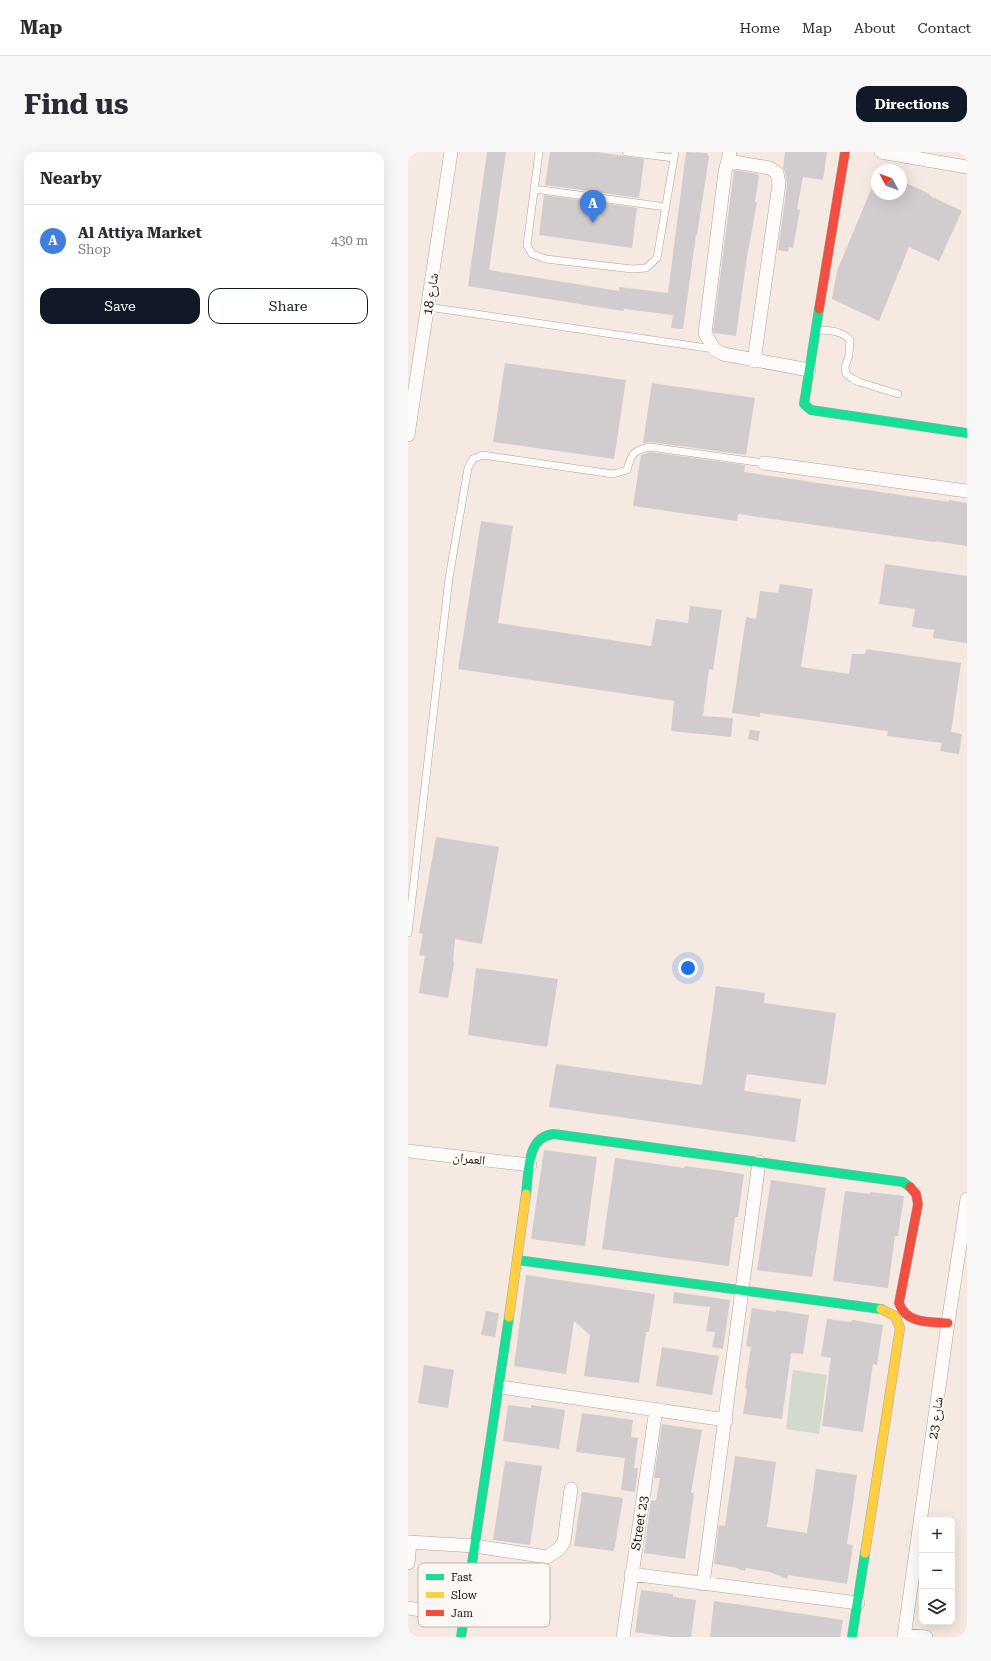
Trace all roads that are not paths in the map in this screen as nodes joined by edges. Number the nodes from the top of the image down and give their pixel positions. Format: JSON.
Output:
{"nodes":[{"id":1,"x":451,"y":152,"type":"edge"},
{"id":2,"x":539,"y":152,"type":"edge"},
{"id":3,"x":626,"y":152,"type":"edge"},
{"id":4,"x":845,"y":152,"type":"edge"},
{"id":5,"x":881,"y":152,"type":"edge"},
{"id":6,"x":674,"y":155,"type":"edge"},
{"id":7,"x":729,"y":157,"type":"edge"},
{"id":8,"x":967,"y":167,"type":"edge"},
{"id":9,"x":534,"y":189,"type":"junction"},
{"id":10,"x":666,"y":207,"type":"junction"},
{"id":11,"x":428,"y":307,"type":"junction"},
{"id":12,"x":815,"y":330,"type":"junction"},
{"id":13,"x":714,"y":349,"type":"junction"},
{"id":14,"x":754,"y":361,"type":"junction"},
{"id":15,"x":809,"y":370,"type":"junction"},
{"id":16,"x":898,"y":394,"type":"dead end"},
{"id":17,"x":409,"y":418,"type":"edge"},
{"id":18,"x":967,"y":433,"type":"edge"},
{"id":19,"x":408,"y":435,"type":"edge"},
{"id":20,"x":764,"y":463,"type":"joint"},
{"id":21,"x":967,"y":491,"type":"edge"},
{"id":22,"x":408,"y":933,"type":"edge"},
{"id":23,"x":408,"y":1151,"type":"edge"},
{"id":24,"x":759,"y":1162,"type":"junction"},
{"id":25,"x":530,"y":1165,"type":"junction"},
{"id":26,"x":967,"y":1199,"type":"edge"},
{"id":27,"x":517,"y":1260,"type":"junction"},
{"id":28,"x":743,"y":1289,"type":"junction"},
{"id":29,"x":948,"y":1323,"type":"junction"},
{"id":30,"x":500,"y":1387,"type":"junction"},
{"id":31,"x":656,"y":1409,"type":"junction"},
{"id":32,"x":726,"y":1420,"type":"junction"},
{"id":33,"x":571,"y":1489,"type":"dead end"},
{"id":34,"x":409,"y":1542,"type":"edge"},
{"id":35,"x":475,"y":1546,"type":"junction"},
{"id":36,"x":408,"y":1563,"type":"edge"},
{"id":37,"x":473,"y":1563,"type":"edge"},
{"id":38,"x":631,"y":1574,"type":"junction"},
{"id":39,"x":703,"y":1584,"type":"junction"},
{"id":40,"x":858,"y":1603,"type":"junction"},
{"id":41,"x":408,"y":1608,"type":"edge"},
{"id":42,"x":418,"y":1610,"type":"edge"},
{"id":43,"x":463,"y":1627,"type":"edge"},
{"id":44,"x":904,"y":1636,"type":"edge"},
{"id":45,"x":461,"y":1637,"type":"edge"},
{"id":46,"x":623,"y":1637,"type":"edge"},
{"id":47,"x":852,"y":1637,"type":"edge"},
{"id":48,"x":926,"y":1637,"type":"edge"}],
"edges":[{"from":1,"to":11,"type":"street","name":"شارع 18"},
{"from":2,"to":9,"type":"lane"},
{"from":3,"to":6,"type":"lane"},
{"from":4,"to":12,"type":"street"},
{"from":5,"to":8,"type":"street"},
{"from":6,"to":10,"type":"lane"},
{"from":7,"to":13,"type":"street"},
{"from":7,"to":14,"type":"street"},
{"from":9,"to":10,"type":"lane"},
{"from":9,"to":10,"type":"lane"},
{"from":11,"to":13,"type":"lane"},
{"from":11,"to":17,"type":"street","name":"شارع 18"},
{"from":12,"to":15,"type":"street"},
{"from":12,"to":16,"type":"lane"},
{"from":13,"to":14,"type":"street"},
{"from":14,"to":15,"type":"street"},
{"from":15,"to":18,"type":"street"},
{"from":17,"to":19,"type":"street","name":"شارع 18"},
{"from":20,"to":21,"type":"street"},
{"from":20,"to":22,"type":"lane"},
{"from":23,"to":25,"type":"street","name":"العمران"},
{"from":24,"to":25,"type":"street"},
{"from":24,"to":28,"type":"street"},
{"from":24,"to":29,"type":"street"},
{"from":25,"to":27,"type":"street"},
{"from":26,"to":29,"type":"street","name":"شارع 23"},
{"from":27,"to":28,"type":"street"},
{"from":27,"to":30,"type":"street"},
{"from":28,"to":32,"type":"street"},
{"from":28,"to":40,"type":"street"},
{"from":29,"to":44,"type":"street","name":"شارع 23"},
{"from":30,"to":31,"type":"street"},
{"from":30,"to":35,"type":"street"},
{"from":31,"to":32,"type":"street"},
{"from":31,"to":38,"type":"street","name":"Street 23"},
{"from":32,"to":39,"type":"street"},
{"from":33,"to":35,"type":"street"},
{"from":34,"to":35,"type":"street"},
{"from":34,"to":36,"type":"street"},
{"from":35,"to":37,"type":"street"},
{"from":38,"to":39,"type":"street"},
{"from":38,"to":46,"type":"street","name":"Street 23"},
{"from":39,"to":40,"type":"street"},
{"from":40,"to":47,"type":"street"},
{"from":41,"to":42,"type":"street"},
{"from":43,"to":45,"type":"street"},
{"from":44,"to":48,"type":"street"}]}
